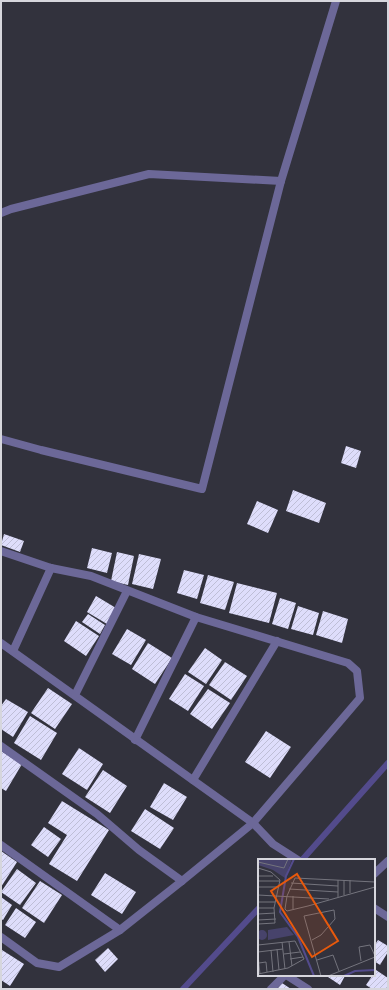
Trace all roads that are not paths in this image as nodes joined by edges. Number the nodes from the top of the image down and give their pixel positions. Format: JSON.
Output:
{"nodes":[{"id":1,"x":336,"y":1,"type":"edge"},
{"id":2,"x":282,"y":181,"type":"junction"},
{"id":3,"x":1,"y":213,"type":"edge"},
{"id":4,"x":1,"y":439,"type":"edge"},
{"id":5,"x":1,"y":551,"type":"edge"},
{"id":6,"x":50,"y":568,"type":"junction"},
{"id":7,"x":127,"y":591,"type":"junction"},
{"id":8,"x":196,"y":617,"type":"junction"},
{"id":9,"x":277,"y":641,"type":"junction"},
{"id":10,"x":1,"y":643,"type":"edge"},
{"id":11,"x":13,"y":651,"type":"junction"},
{"id":12,"x":75,"y":695,"type":"junction"},
{"id":13,"x":135,"y":740,"type":"junction"},
{"id":14,"x":1,"y":746,"type":"edge"},
{"id":15,"x":193,"y":780,"type":"junction"},
{"id":16,"x":253,"y":823,"type":"junction"},
{"id":17,"x":1,"y":845,"type":"edge"},
{"id":18,"x":296,"y":859,"type":"edge"},
{"id":19,"x":388,"y":861,"type":"edge"},
{"id":20,"x":375,"y":873,"type":"edge"},
{"id":21,"x":182,"y":881,"type":"junction"},
{"id":22,"x":375,"y":909,"type":"edge"},
{"id":23,"x":388,"y":917,"type":"edge"},
{"id":24,"x":120,"y":930,"type":"junction"},
{"id":25,"x":1,"y":937,"type":"edge"},
{"id":26,"x":285,"y":976,"type":"edge"},
{"id":27,"x":288,"y":976,"type":"edge"},
{"id":28,"x":271,"y":989,"type":"edge"},
{"id":29,"x":308,"y":989,"type":"edge"}],
"edges":[{"from":1,"to":2,"type":"street"},
{"from":2,"to":3,"type":"street"},
{"from":2,"to":4,"type":"street"},
{"from":5,"to":6,"type":"street"},
{"from":6,"to":7,"type":"street"},
{"from":6,"to":11,"type":"street"},
{"from":7,"to":8,"type":"street"},
{"from":7,"to":12,"type":"street"},
{"from":8,"to":9,"type":"street"},
{"from":8,"to":13,"type":"street"},
{"from":9,"to":15,"type":"street"},
{"from":9,"to":16,"type":"street"},
{"from":10,"to":11,"type":"street"},
{"from":11,"to":12,"type":"street"},
{"from":12,"to":13,"type":"street"},
{"from":13,"to":15,"type":"street"},
{"from":14,"to":21,"type":"street"},
{"from":15,"to":16,"type":"street"},
{"from":16,"to":18,"type":"street"},
{"from":16,"to":21,"type":"street"},
{"from":17,"to":24,"type":"street"},
{"from":19,"to":20,"type":"street"},
{"from":21,"to":24,"type":"street"},
{"from":22,"to":23,"type":"street"},
{"from":24,"to":25,"type":"street"},
{"from":26,"to":28,"type":"street"},
{"from":27,"to":29,"type":"street"}]}
